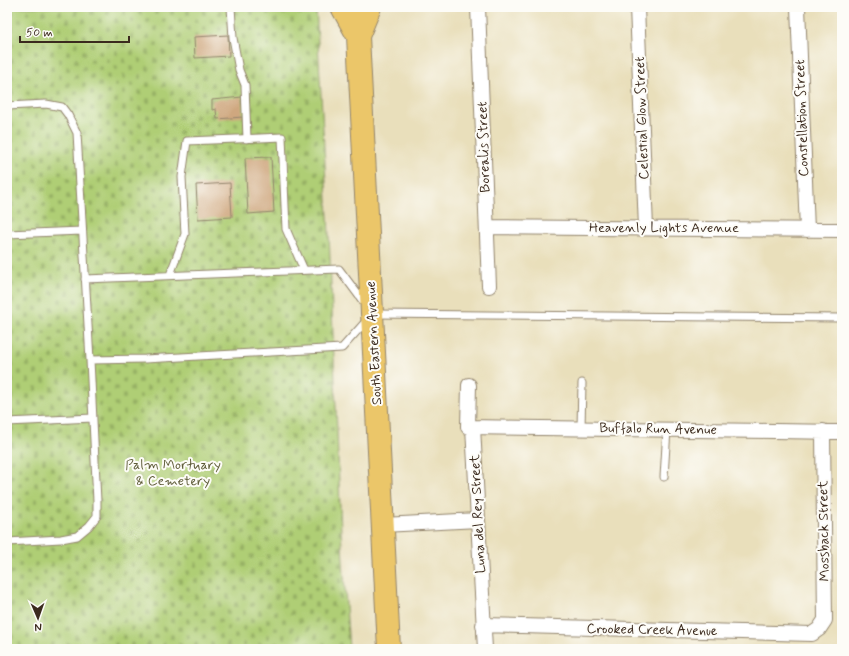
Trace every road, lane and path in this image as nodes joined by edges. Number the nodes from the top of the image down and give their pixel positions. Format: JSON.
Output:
{"nodes":[{"id":1,"x":231,"y":7,"type":"edge"},
{"id":2,"x":342,"y":7,"type":"edge"},
{"id":3,"x":370,"y":7,"type":"edge"},
{"id":4,"x":478,"y":7,"type":"edge"},
{"id":5,"x":637,"y":7,"type":"edge"},
{"id":6,"x":798,"y":7,"type":"edge"},
{"id":7,"x":358,"y":36,"type":"junction"},
{"id":8,"x":7,"y":106,"type":"edge"},
{"id":9,"x":247,"y":139,"type":"junction"},
{"id":10,"x":487,"y":227,"type":"junction"},
{"id":11,"x":646,"y":228,"type":"junction"},
{"id":12,"x":807,"y":230,"type":"junction"},
{"id":13,"x":842,"y":230,"type":"edge"},
{"id":14,"x":82,"y":232,"type":"junction"},
{"id":15,"x":7,"y":234,"type":"edge"},
{"id":16,"x":304,"y":270,"type":"junction"},
{"id":17,"x":170,"y":275,"type":"junction"},
{"id":18,"x":85,"y":278,"type":"junction"},
{"id":19,"x":489,"y":286,"type":"dead end"},
{"id":20,"x":372,"y":314,"type":"junction"},
{"id":21,"x":842,"y":318,"type":"edge"},
{"id":22,"x":90,"y":360,"type":"junction"},
{"id":23,"x":582,"y":383,"type":"dead end"},
{"id":24,"x":469,"y":385,"type":"dead end"},
{"id":25,"x":93,"y":418,"type":"junction"},
{"id":26,"x":7,"y":422,"type":"edge"},
{"id":27,"x":473,"y":427,"type":"junction"},
{"id":28,"x":581,"y":428,"type":"junction"},
{"id":29,"x":667,"y":429,"type":"junction"},
{"id":30,"x":822,"y":432,"type":"junction"},
{"id":31,"x":842,"y":432,"type":"edge"},
{"id":32,"x":664,"y":477,"type":"dead end"},
{"id":33,"x":478,"y":520,"type":"junction"},
{"id":34,"x":383,"y":525,"type":"junction"},
{"id":35,"x":7,"y":542,"type":"edge"},
{"id":36,"x":483,"y":625,"type":"junction"},
{"id":37,"x":819,"y":629,"type":"joint"},
{"id":38,"x":389,"y":649,"type":"edge"},
{"id":39,"x":485,"y":649,"type":"edge"}],
"edges":[{"from":1,"to":9,"type":"lane"},
{"from":2,"to":7,"type":"main road","name":"South Eastern Avenue"},
{"from":3,"to":7,"type":"main road","name":"South Eastern Avenue"},
{"from":4,"to":10,"type":"street","name":"Borealis Street"},
{"from":5,"to":11,"type":"street","name":"Celestial Glow Street"},
{"from":6,"to":12,"type":"street","name":"Constellation Street"},
{"from":7,"to":20,"type":"main road","name":"South Eastern Avenue"},
{"from":8,"to":14,"type":"lane"},
{"from":9,"to":16,"type":"lane"},
{"from":9,"to":17,"type":"lane"},
{"from":10,"to":11,"type":"street","name":"Heavenly Lights Avenue"},
{"from":10,"to":19,"type":"street","name":"Borealis Street"},
{"from":11,"to":12,"type":"street","name":"Heavenly Lights Avenue"},
{"from":12,"to":13,"type":"street","name":"Heavenly Lights Avenue"},
{"from":14,"to":15,"type":"lane"},
{"from":14,"to":18,"type":"lane"},
{"from":16,"to":17,"type":"lane"},
{"from":16,"to":20,"type":"lane"},
{"from":17,"to":18,"type":"lane"},
{"from":18,"to":22,"type":"lane"},
{"from":20,"to":21,"type":"lane"},
{"from":20,"to":22,"type":"lane"},
{"from":20,"to":34,"type":"main road","name":"South Eastern Avenue"},
{"from":22,"to":25,"type":"lane"},
{"from":23,"to":28,"type":"lane"},
{"from":24,"to":27,"type":"street","name":"Luna del Rey Street"},
{"from":25,"to":26,"type":"lane"},
{"from":25,"to":35,"type":"lane"},
{"from":27,"to":28,"type":"street","name":"Buffalo Run Avenue"},
{"from":27,"to":33,"type":"street","name":"Luna del Rey Street"},
{"from":28,"to":29,"type":"street","name":"Buffalo Run Avenue"},
{"from":29,"to":30,"type":"street","name":"Buffalo Run Avenue"},
{"from":29,"to":32,"type":"lane"},
{"from":30,"to":31,"type":"street","name":"Buffalo Run Avenue"},
{"from":30,"to":37,"type":"street","name":"Mossback Street"},
{"from":33,"to":34,"type":"street"},
{"from":33,"to":36,"type":"street","name":"Luna del Rey Street"},
{"from":34,"to":38,"type":"main road","name":"South Eastern Avenue"},
{"from":36,"to":37,"type":"street","name":"Crooked Creek Avenue"},
{"from":36,"to":39,"type":"street","name":"Luna del Rey Street"}]}
